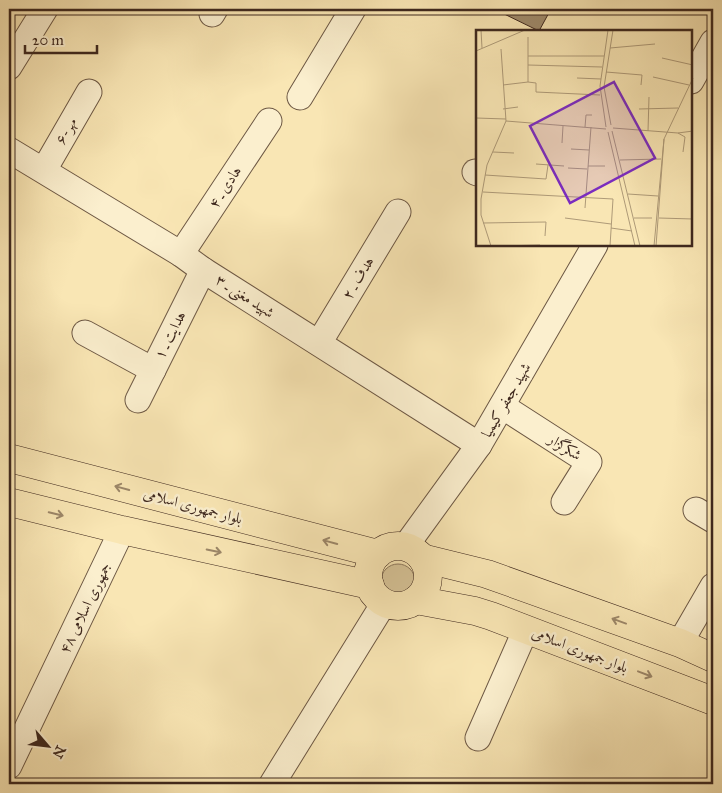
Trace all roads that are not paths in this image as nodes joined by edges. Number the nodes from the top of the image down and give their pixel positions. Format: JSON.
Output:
{"nodes":[{"id":1,"x":45,"y":9,"type":"edge"},
{"id":2,"x":353,"y":9,"type":"edge"},
{"id":3,"x":713,"y":42,"type":"edge"},
{"id":4,"x":9,"y":67,"type":"edge"},
{"id":5,"x":692,"y":79,"type":"edge"},
{"id":6,"x":89,"y":92,"type":"dead end"},
{"id":7,"x":300,"y":97,"type":"dead end"},
{"id":8,"x":269,"y":121,"type":"dead end"},
{"id":9,"x":9,"y":150,"type":"edge"},
{"id":10,"x":44,"y":170,"type":"junction"},
{"id":11,"x":398,"y":212,"type":"dead end"},
{"id":12,"x":595,"y":246,"type":"edge"},
{"id":13,"x":182,"y":254,"type":"junction"},
{"id":14,"x":204,"y":270,"type":"junction"},
{"id":15,"x":85,"y":334,"type":"dead end"},
{"id":16,"x":319,"y":343,"type":"junction"},
{"id":17,"x":152,"y":370,"type":"junction"},
{"id":18,"x":138,"y":400,"type":"dead end"},
{"id":19,"x":502,"y":406,"type":"junction"},
{"id":20,"x":479,"y":445,"type":"junction"},
{"id":21,"x":9,"y":458,"type":"edge"},
{"id":22,"x":9,"y":502,"type":"edge"},
{"id":23,"x":564,"y":502,"type":"dead end"},
{"id":24,"x":122,"y":530,"type":"junction"},
{"id":25,"x":414,"y":553,"type":"junction"},
{"id":26,"x":378,"y":554,"type":"junction"},
{"id":27,"x":487,"y":574,"type":"junction"},
{"id":28,"x":713,"y":586,"type":"edge"},
{"id":29,"x":377,"y":594,"type":"junction"},
{"id":30,"x":416,"y":600,"type":"junction"},
{"id":31,"x":475,"y":611,"type":"junction"},
{"id":32,"x":526,"y":629,"type":"junction"},
{"id":33,"x":680,"y":643,"type":"junction"},
{"id":34,"x":713,"y":658,"type":"edge"},
{"id":35,"x":713,"y":701,"type":"edge"},
{"id":36,"x":478,"y":738,"type":"dead end"},
{"id":37,"x":9,"y":766,"type":"edge"},
{"id":38,"x":272,"y":784,"type":"edge"}],
"edges":[{"from":1,"to":4,"type":"street"},
{"from":2,"to":7,"type":"street"},
{"from":3,"to":5,"type":"street"},
{"from":6,"to":10,"type":"street","name":"مهر-۶"},
{"from":8,"to":13,"type":"street","name":"هادی ـ ۴"},
{"from":9,"to":10,"type":"street","name":"شهید مغنی ـ ۳"},
{"from":10,"to":13,"type":"street","name":"شهید مغنی ـ ۳"},
{"from":11,"to":16,"type":"street","name":"هدف ـ ۲"},
{"from":12,"to":19,"type":"street","name":"شهید جعفر کیمیا"},
{"from":13,"to":14,"type":"street","name":"شهید مغنی ـ ۳"},
{"from":14,"to":16,"type":"street","name":"شهید مغنی ـ ۳"},
{"from":14,"to":17,"type":"street","name":"هدایت ـ ۱"},
{"from":15,"to":17,"type":"street"},
{"from":16,"to":20,"type":"street","name":"شهید مغنی ـ ۳"},
{"from":17,"to":18,"type":"street","name":"هدایت ـ ۱"},
{"from":19,"to":20,"type":"street","name":"شهید جعفر کیمیا"},
{"from":19,"to":23,"type":"street","name":"شکرگزار"},
{"from":20,"to":25,"type":"street","name":"شهید جعفر کیمیا"},
{"from":26,"to":21,"type":"main road","name":"بلوار جمهوری اسلامی","one_way":true},
{"from":22,"to":24,"type":"main road","one_way":true},
{"from":24,"to":29,"type":"main road","one_way":true},
{"from":24,"to":37,"type":"street","name":"جمهوری اسلامی ۴۸"},
{"from":25,"to":26,"type":"main road"},
{"from":25,"to":27,"type":"main road"},
{"from":25,"to":30,"type":"main road"},
{"from":26,"to":29,"type":"main road"},
{"from":27,"to":31,"type":"main road"},
{"from":33,"to":27,"type":"main road","one_way":true},
{"from":28,"to":33,"type":"street"},
{"from":29,"to":30,"type":"main road"},
{"from":29,"to":38,"type":"street"},
{"from":30,"to":31,"type":"main road","name":"بلوار جمهوری اسلامی"},
{"from":31,"to":32,"type":"main road","name":"بلوار جمهوری اسلامی"},
{"from":32,"to":35,"type":"main road","name":"بلوار جمهوری اسلامی","one_way":true},
{"from":32,"to":36,"type":"street"},
{"from":33,"to":34,"type":"main road"}]}
